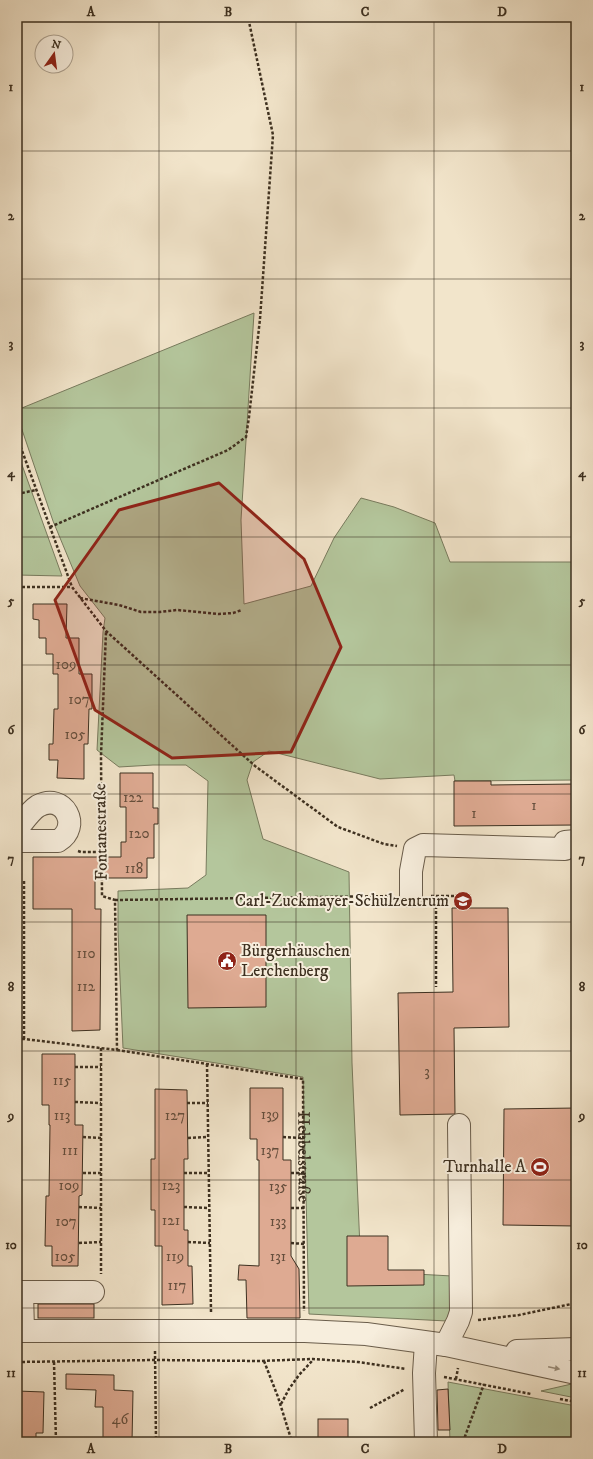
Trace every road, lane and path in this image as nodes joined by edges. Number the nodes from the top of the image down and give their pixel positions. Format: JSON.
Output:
{"nodes":[{"id":1,"x":248,"y":17,"type":"edge"},
{"id":2,"x":17,"y":437,"type":"edge"},
{"id":3,"x":36,"y":490,"type":"junction"},
{"id":4,"x":17,"y":494,"type":"edge"},
{"id":5,"x":50,"y":527,"type":"junction"},
{"id":6,"x":17,"y":587,"type":"edge"},
{"id":7,"x":72,"y":587,"type":"junction"},
{"id":8,"x":80,"y":598,"type":"junction"},
{"id":9,"x":242,"y":610,"type":"dead end"},
{"id":10,"x":106,"y":632,"type":"junction"},
{"id":11,"x":17,"y":829,"type":"edge"},
{"id":12,"x":17,"y":841,"type":"edge"},
{"id":13,"x":570,"y":842,"type":"edge"},
{"id":14,"x":415,"y":849,"type":"junction"},
{"id":15,"x":24,"y":881,"type":"dead end"},
{"id":16,"x":411,"y":896,"type":"junction"},
{"id":17,"x":436,"y":896,"type":"junction"},
{"id":18,"x":464,"y":896,"type":"dead end"},
{"id":19,"x":115,"y":900,"type":"junction"},
{"id":20,"x":436,"y":987,"type":"dead end"},
{"id":21,"x":17,"y":1039,"type":"edge"},
{"id":22,"x":24,"y":1039,"type":"junction"},
{"id":23,"x":101,"y":1048,"type":"junction"},
{"id":24,"x":117,"y":1050,"type":"junction"},
{"id":25,"x":207,"y":1064,"type":"junction"},
{"id":26,"x":75,"y":1067,"type":"dead end"},
{"id":27,"x":101,"y":1067,"type":"junction"},
{"id":28,"x":75,"y":1102,"type":"dead end"},
{"id":29,"x":101,"y":1103,"type":"junction"},
{"id":30,"x":187,"y":1103,"type":"dead end"},
{"id":31,"x":208,"y":1103,"type":"junction"},
{"id":32,"x":459,"y":1125,"type":"dead end"},
{"id":33,"x":83,"y":1137,"type":"dead end"},
{"id":34,"x":283,"y":1137,"type":"dead end"},
{"id":35,"x":101,"y":1138,"type":"junction"},
{"id":36,"x":188,"y":1138,"type":"dead end"},
{"id":37,"x":208,"y":1138,"type":"junction"},
{"id":38,"x":303,"y":1138,"type":"junction"},
{"id":39,"x":83,"y":1173,"type":"dead end"},
{"id":40,"x":101,"y":1173,"type":"junction"},
{"id":41,"x":184,"y":1173,"type":"dead end"},
{"id":42,"x":209,"y":1173,"type":"junction"},
{"id":43,"x":291,"y":1173,"type":"dead end"},
{"id":44,"x":304,"y":1173,"type":"junction"},
{"id":45,"x":79,"y":1207,"type":"dead end"},
{"id":46,"x":101,"y":1208,"type":"junction"},
{"id":47,"x":184,"y":1208,"type":"dead end"},
{"id":48,"x":209,"y":1208,"type":"junction"},
{"id":49,"x":292,"y":1208,"type":"dead end"},
{"id":50,"x":304,"y":1208,"type":"junction"},
{"id":51,"x":101,"y":1242,"type":"junction"},
{"id":52,"x":188,"y":1242,"type":"dead end"},
{"id":53,"x":78,"y":1243,"type":"dead end"},
{"id":54,"x":210,"y":1243,"type":"junction"},
{"id":55,"x":291,"y":1243,"type":"dead end"},
{"id":56,"x":304,"y":1244,"type":"junction"},
{"id":57,"x":97,"y":1285,"type":"joint"},
{"id":58,"x":576,"y":1302,"type":"edge"},
{"id":59,"x":211,"y":1313,"type":"dead end"},
{"id":60,"x":458,"y":1321,"type":"junction"},
{"id":61,"x":20,"y":1331,"type":"edge"},
{"id":62,"x":305,"y":1331,"type":"junction"},
{"id":63,"x":445,"y":1345,"type":"junction"},
{"id":64,"x":155,"y":1347,"type":"dead end"},
{"id":65,"x":576,"y":1349,"type":"edge"},
{"id":66,"x":313,"y":1359,"type":"junction"},
{"id":67,"x":155,"y":1360,"type":"junction"},
{"id":68,"x":264,"y":1361,"type":"junction"},
{"id":69,"x":17,"y":1362,"type":"edge"},
{"id":70,"x":54,"y":1362,"type":"junction"},
{"id":71,"x":576,"y":1373,"type":"edge"},
{"id":72,"x":424,"y":1376,"type":"junction"},
{"id":73,"x":484,"y":1384,"type":"junction"},
{"id":74,"x":531,"y":1394,"type":"dead end"},
{"id":75,"x":560,"y":1399,"type":"dead end"},
{"id":76,"x":576,"y":1402,"type":"edge"},
{"id":77,"x":280,"y":1404,"type":"junction"},
{"id":78,"x":370,"y":1408,"type":"dead end"},
{"id":79,"x":56,"y":1442,"type":"edge"},
{"id":80,"x":156,"y":1442,"type":"edge"},
{"id":81,"x":292,"y":1442,"type":"edge"},
{"id":82,"x":426,"y":1442,"type":"edge"},
{"id":83,"x":463,"y":1442,"type":"edge"}],
"edges":[{"from":1,"to":5,"type":"path"},
{"from":2,"to":3,"type":"path"},
{"from":3,"to":4,"type":"path"},
{"from":3,"to":5,"type":"path"},
{"from":5,"to":7,"type":"path"},
{"from":6,"to":7,"type":"path"},
{"from":7,"to":8,"type":"path"},
{"from":8,"to":9,"type":"path"},
{"from":8,"to":10,"type":"path"},
{"from":10,"to":14,"type":"path"},
{"from":10,"to":19,"type":"path","name":"Fontanestraße"},
{"from":11,"to":12,"type":"street","name":"Fontanestraße"},
{"from":13,"to":14,"type":"street"},
{"from":14,"to":16,"type":"street"},
{"from":15,"to":22,"type":"path"},
{"from":16,"to":17,"type":"path"},
{"from":16,"to":19,"type":"path"},
{"from":17,"to":18,"type":"path"},
{"from":17,"to":20,"type":"path"},
{"from":19,"to":24,"type":"path","name":"Fontanestraße"},
{"from":21,"to":22,"type":"path"},
{"from":22,"to":23,"type":"path"},
{"from":23,"to":24,"type":"path"},
{"from":23,"to":27,"type":"path"},
{"from":24,"to":25,"type":"path","name":"Hebbelstraße"},
{"from":25,"to":31,"type":"path"},
{"from":25,"to":38,"type":"path","name":"Hebbelstraße"},
{"from":26,"to":27,"type":"path"},
{"from":27,"to":29,"type":"path"},
{"from":28,"to":29,"type":"path"},
{"from":29,"to":35,"type":"path"},
{"from":30,"to":31,"type":"path"},
{"from":31,"to":37,"type":"path"},
{"from":32,"to":60,"type":"street"},
{"from":33,"to":35,"type":"path"},
{"from":34,"to":38,"type":"path"},
{"from":35,"to":40,"type":"path"},
{"from":36,"to":37,"type":"path"},
{"from":37,"to":42,"type":"path"},
{"from":38,"to":44,"type":"path","name":"Hebbelstraße"},
{"from":39,"to":40,"type":"path"},
{"from":40,"to":46,"type":"path"},
{"from":41,"to":42,"type":"path"},
{"from":42,"to":48,"type":"path"},
{"from":43,"to":44,"type":"path"},
{"from":44,"to":50,"type":"path","name":"Hebbelstraße"},
{"from":45,"to":46,"type":"path"},
{"from":46,"to":51,"type":"path"},
{"from":47,"to":48,"type":"path"},
{"from":48,"to":54,"type":"path"},
{"from":49,"to":50,"type":"path"},
{"from":50,"to":56,"type":"path","name":"Hebbelstraße"},
{"from":51,"to":53,"type":"path"},
{"from":51,"to":57,"type":"path"},
{"from":52,"to":54,"type":"path"},
{"from":54,"to":59,"type":"path"},
{"from":55,"to":56,"type":"path"},
{"from":56,"to":62,"type":"path","name":"Hebbelstraße"},
{"from":57,"to":61,"type":"street"},
{"from":58,"to":60,"type":"path"},
{"from":60,"to":63,"type":"street"},
{"from":61,"to":62,"type":"street"},
{"from":62,"to":63,"type":"street"},
{"from":63,"to":65,"type":"street"},
{"from":63,"to":71,"type":"street","one_way":true},
{"from":63,"to":72,"type":"street"},
{"from":64,"to":67,"type":"path"},
{"from":66,"to":68,"type":"path"},
{"from":66,"to":72,"type":"path"},
{"from":66,"to":77,"type":"path"},
{"from":67,"to":68,"type":"path"},
{"from":67,"to":70,"type":"path"},
{"from":67,"to":80,"type":"path"},
{"from":68,"to":77,"type":"path"},
{"from":69,"to":70,"type":"path"},
{"from":70,"to":79,"type":"path"},
{"from":72,"to":73,"type":"path"},
{"from":72,"to":78,"type":"path"},
{"from":72,"to":82,"type":"street"},
{"from":73,"to":74,"type":"path"},
{"from":73,"to":83,"type":"path"},
{"from":75,"to":76,"type":"path"},
{"from":77,"to":81,"type":"path"}]}
